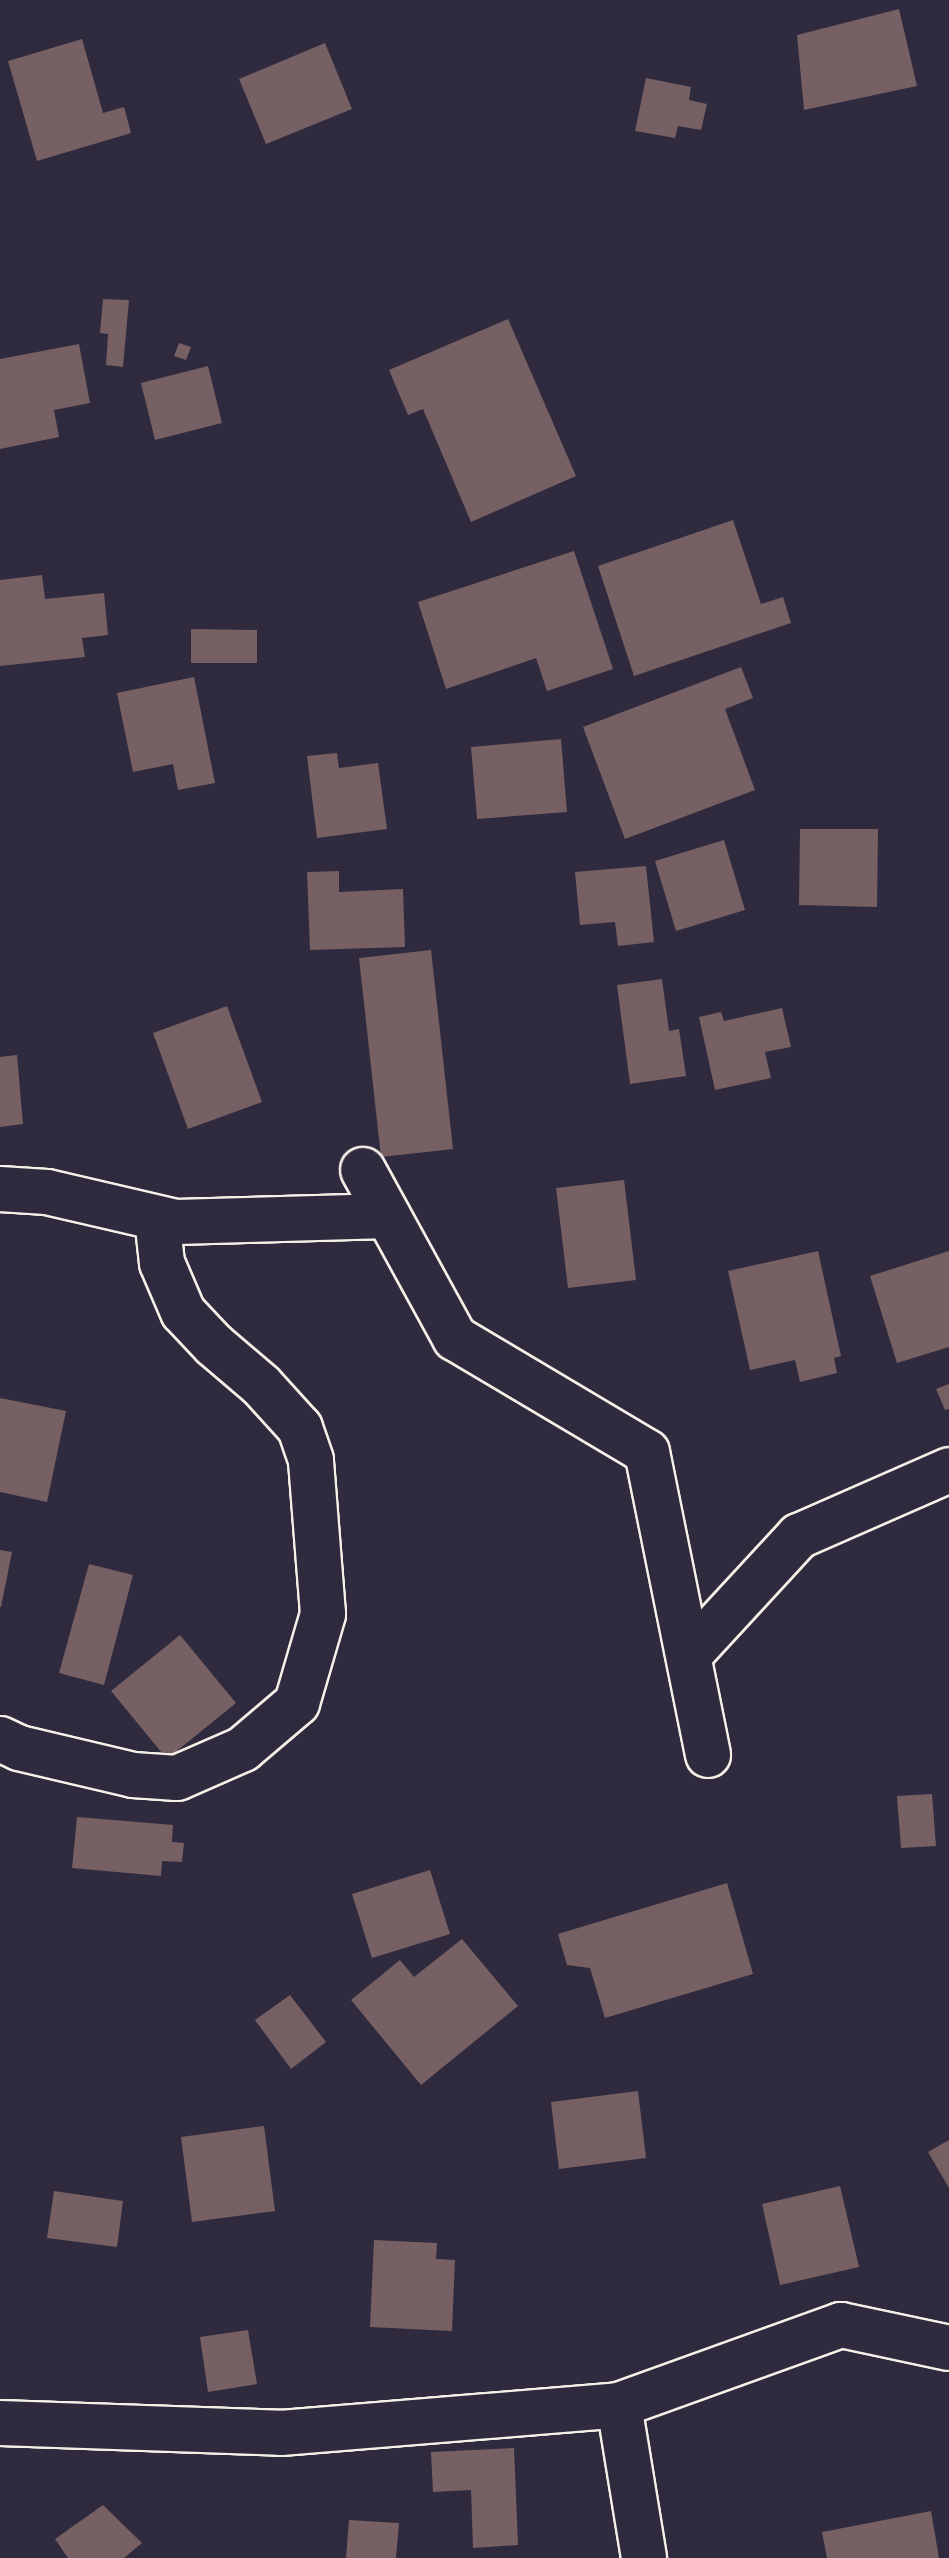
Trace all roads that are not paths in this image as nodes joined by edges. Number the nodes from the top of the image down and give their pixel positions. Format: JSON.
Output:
{"nodes":[{"id":1,"x":363,"y":1170,"type":"dead end"},
{"id":2,"x":0,"y":1189,"type":"edge"},
{"id":3,"x":388,"y":1216,"type":"junction"},
{"id":4,"x":157,"y":1218,"type":"junction"},
{"id":5,"x":949,"y":1470,"type":"edge"},
{"id":6,"x":690,"y":1654,"type":"junction"},
{"id":7,"x":0,"y":1739,"type":"edge"},
{"id":8,"x":708,"y":1755,"type":"dead end"},
{"id":9,"x":949,"y":2348,"type":"edge"},
{"id":10,"x":619,"y":2405,"type":"junction"},
{"id":11,"x":0,"y":2423,"type":"edge"},
{"id":12,"x":644,"y":2558,"type":"edge"}],
"edges":[{"from":1,"to":3,"type":"street"},
{"from":2,"to":4,"type":"street"},
{"from":3,"to":4,"type":"street"},
{"from":3,"to":6,"type":"street"},
{"from":4,"to":7,"type":"street"},
{"from":5,"to":6,"type":"street"},
{"from":6,"to":8,"type":"street"},
{"from":9,"to":10,"type":"street"},
{"from":10,"to":11,"type":"street"},
{"from":10,"to":12,"type":"street"}]}
